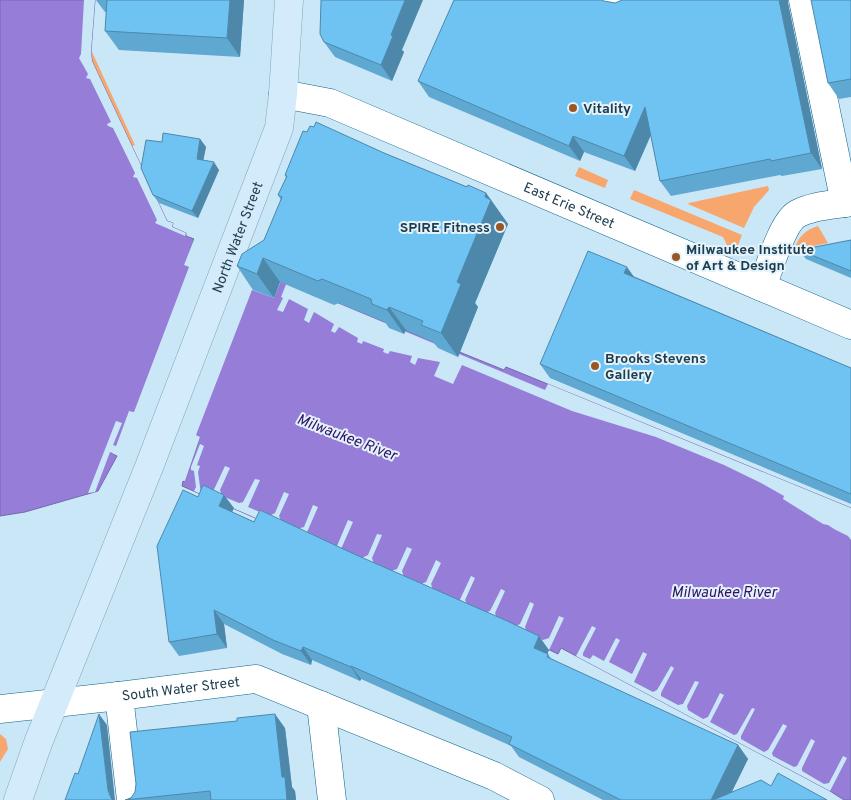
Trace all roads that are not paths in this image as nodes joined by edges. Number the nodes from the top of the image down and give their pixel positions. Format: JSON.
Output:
{"nodes":[{"id":1,"x":290,"y":0,"type":"edge"},
{"id":2,"x":616,"y":0,"type":"edge"},
{"id":3,"x":635,"y":0,"type":"edge"},
{"id":4,"x":803,"y":0,"type":"edge"},
{"id":5,"x":283,"y":94,"type":"junction"},
{"id":6,"x":848,"y":202,"type":"edge"},
{"id":7,"x":762,"y":287,"type":"junction"},
{"id":8,"x":851,"y":325,"type":"edge"},
{"id":9,"x":118,"y":696,"type":"junction"},
{"id":10,"x":54,"y":703,"type":"junction"},
{"id":11,"x":321,"y":706,"type":"junction"},
{"id":12,"x":0,"y":709,"type":"edge"},
{"id":13,"x":18,"y":800,"type":"edge"},
{"id":14,"x":131,"y":800,"type":"edge"},
{"id":15,"x":332,"y":800,"type":"edge"},
{"id":16,"x":540,"y":800,"type":"edge"}],
"edges":[{"from":1,"to":5,"type":"main road","name":"North Water Street"},
{"from":2,"to":3,"type":"street"},
{"from":4,"to":6,"type":"street"},
{"from":5,"to":7,"type":"street","name":"East Erie Street"},
{"from":5,"to":10,"type":"main road","name":"North Water Street"},
{"from":6,"to":7,"type":"street"},
{"from":7,"to":8,"type":"street","name":"East Erie Street"},
{"from":9,"to":10,"type":"street","name":"South Water Street"},
{"from":9,"to":11,"type":"street","name":"South Water Street"},
{"from":9,"to":14,"type":"street"},
{"from":10,"to":12,"type":"street","name":"South Water Street"},
{"from":10,"to":13,"type":"main road"},
{"from":11,"to":15,"type":"street"},
{"from":11,"to":16,"type":"street","name":"South Water Street"}]}
